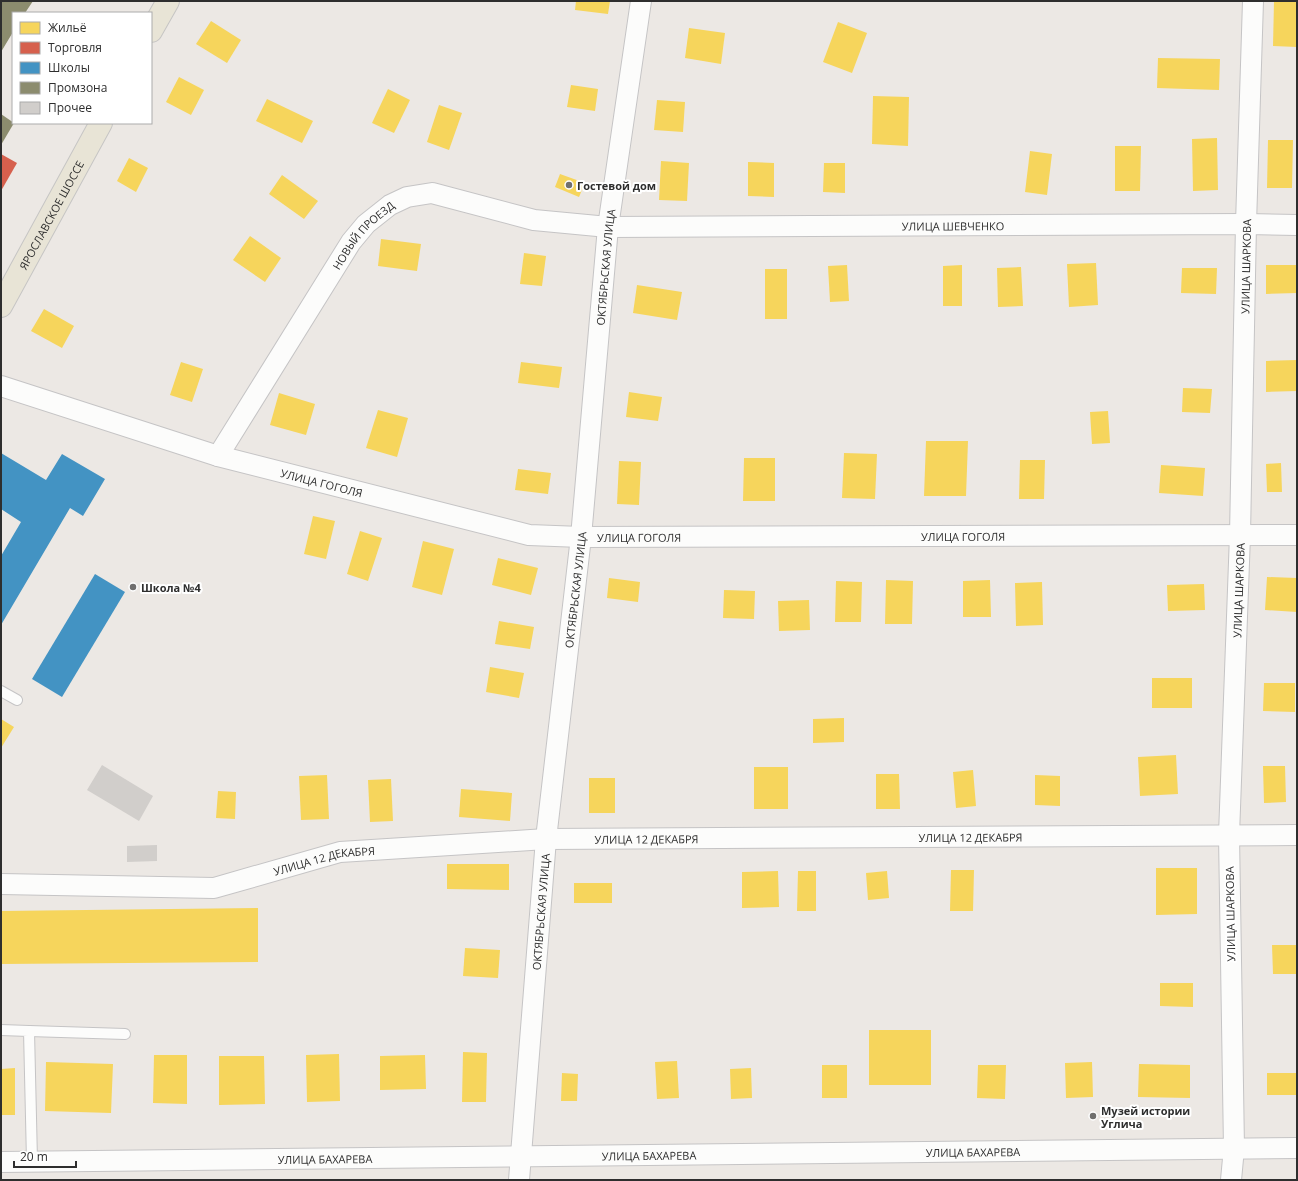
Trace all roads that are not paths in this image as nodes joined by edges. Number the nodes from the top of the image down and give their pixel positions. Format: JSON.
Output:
{"nodes":[{"id":1,"x":168,"y":1,"type":"edge"},
{"id":2,"x":641,"y":1,"type":"edge"},
{"id":3,"x":1253,"y":1,"type":"edge"},
{"id":4,"x":152,"y":29,"type":"edge"},
{"id":5,"x":100,"y":124,"type":"edge"},
{"id":6,"x":1246,"y":224,"type":"junction"},
{"id":7,"x":1297,"y":226,"type":"edge"},
{"id":8,"x":608,"y":227,"type":"junction"},
{"id":9,"x":1,"y":306,"type":"edge"},
{"id":10,"x":1,"y":386,"type":"edge"},
{"id":11,"x":218,"y":456,"type":"junction"},
{"id":12,"x":1240,"y":535,"type":"junction"},
{"id":13,"x":1297,"y":535,"type":"edge"},
{"id":14,"x":581,"y":537,"type":"junction"},
{"id":15,"x":1,"y":691,"type":"edge"},
{"id":16,"x":17,"y":700,"type":"dead end"},
{"id":17,"x":1229,"y":835,"type":"junction"},
{"id":18,"x":1297,"y":835,"type":"edge"},
{"id":19,"x":546,"y":839,"type":"junction"},
{"id":20,"x":1,"y":884,"type":"edge"},
{"id":21,"x":1,"y":1030,"type":"edge"},
{"id":22,"x":30,"y":1031,"type":"junction"},
{"id":23,"x":125,"y":1034,"type":"dead end"},
{"id":24,"x":1234,"y":1148,"type":"junction"},
{"id":25,"x":1297,"y":1148,"type":"edge"},
{"id":26,"x":521,"y":1157,"type":"junction"},
{"id":27,"x":32,"y":1161,"type":"junction"},
{"id":28,"x":1,"y":1162,"type":"edge"},
{"id":29,"x":519,"y":1180,"type":"edge"},
{"id":30,"x":1231,"y":1180,"type":"edge"}],
"edges":[{"from":1,"to":4,"type":"main road"},
{"from":2,"to":8,"type":"street","name":"ОКТЯБРЬСКАЯ УЛИЦА"},
{"from":3,"to":6,"type":"street","name":"УЛИЦА ШАРКОВА"},
{"from":5,"to":9,"type":"main road","name":"ЯРОСЛАВСКОЕ ШОССЕ"},
{"from":6,"to":7,"type":"street","name":"УЛИЦА ШЕВЧЕНКО"},
{"from":6,"to":8,"type":"street","name":"УЛИЦА ШЕВЧЕНКО"},
{"from":6,"to":12,"type":"street","name":"УЛИЦА ШАРКОВА"},
{"from":8,"to":11,"type":"street","name":"НОВЫЙ ПРОЕЗД"},
{"from":8,"to":14,"type":"street","name":"ОКТЯБРЬСКАЯ УЛИЦА"},
{"from":10,"to":11,"type":"street","name":"УЛИЦА ГОГОЛЯ"},
{"from":11,"to":14,"type":"street","name":"УЛИЦА ГОГОЛЯ"},
{"from":12,"to":13,"type":"street","name":"УЛИЦА ГОГОЛЯ"},
{"from":12,"to":14,"type":"street","name":"УЛИЦА ГОГОЛЯ"},
{"from":12,"to":17,"type":"street","name":"УЛИЦА ШАРКОВА"},
{"from":14,"to":19,"type":"street","name":"ОКТЯБРЬСКАЯ УЛИЦА"},
{"from":15,"to":16,"type":"lane"},
{"from":17,"to":18,"type":"street","name":"УЛИЦА 12 ДЕКАБРЯ"},
{"from":17,"to":19,"type":"street","name":"УЛИЦА 12 ДЕКАБРЯ"},
{"from":17,"to":24,"type":"street","name":"УЛИЦА ШАРКОВА"},
{"from":19,"to":20,"type":"street","name":"УЛИЦА 12 ДЕКАБРЯ"},
{"from":19,"to":26,"type":"street","name":"ОКТЯБРЬСКАЯ УЛИЦА"},
{"from":21,"to":22,"type":"lane"},
{"from":22,"to":23,"type":"lane"},
{"from":22,"to":27,"type":"lane"},
{"from":24,"to":25,"type":"street","name":"УЛИЦА БАХАРЕВА"},
{"from":24,"to":26,"type":"street","name":"УЛИЦА БАХАРЕВА"},
{"from":24,"to":30,"type":"street","name":"УЛИЦА ШАРКОВА"},
{"from":26,"to":27,"type":"street","name":"УЛИЦА БАХАРЕВА"},
{"from":26,"to":29,"type":"street","name":"ОКТЯБРЬСКАЯ УЛИЦА"},
{"from":27,"to":28,"type":"street","name":"УЛИЦА БАХАРЕВА"}]}
